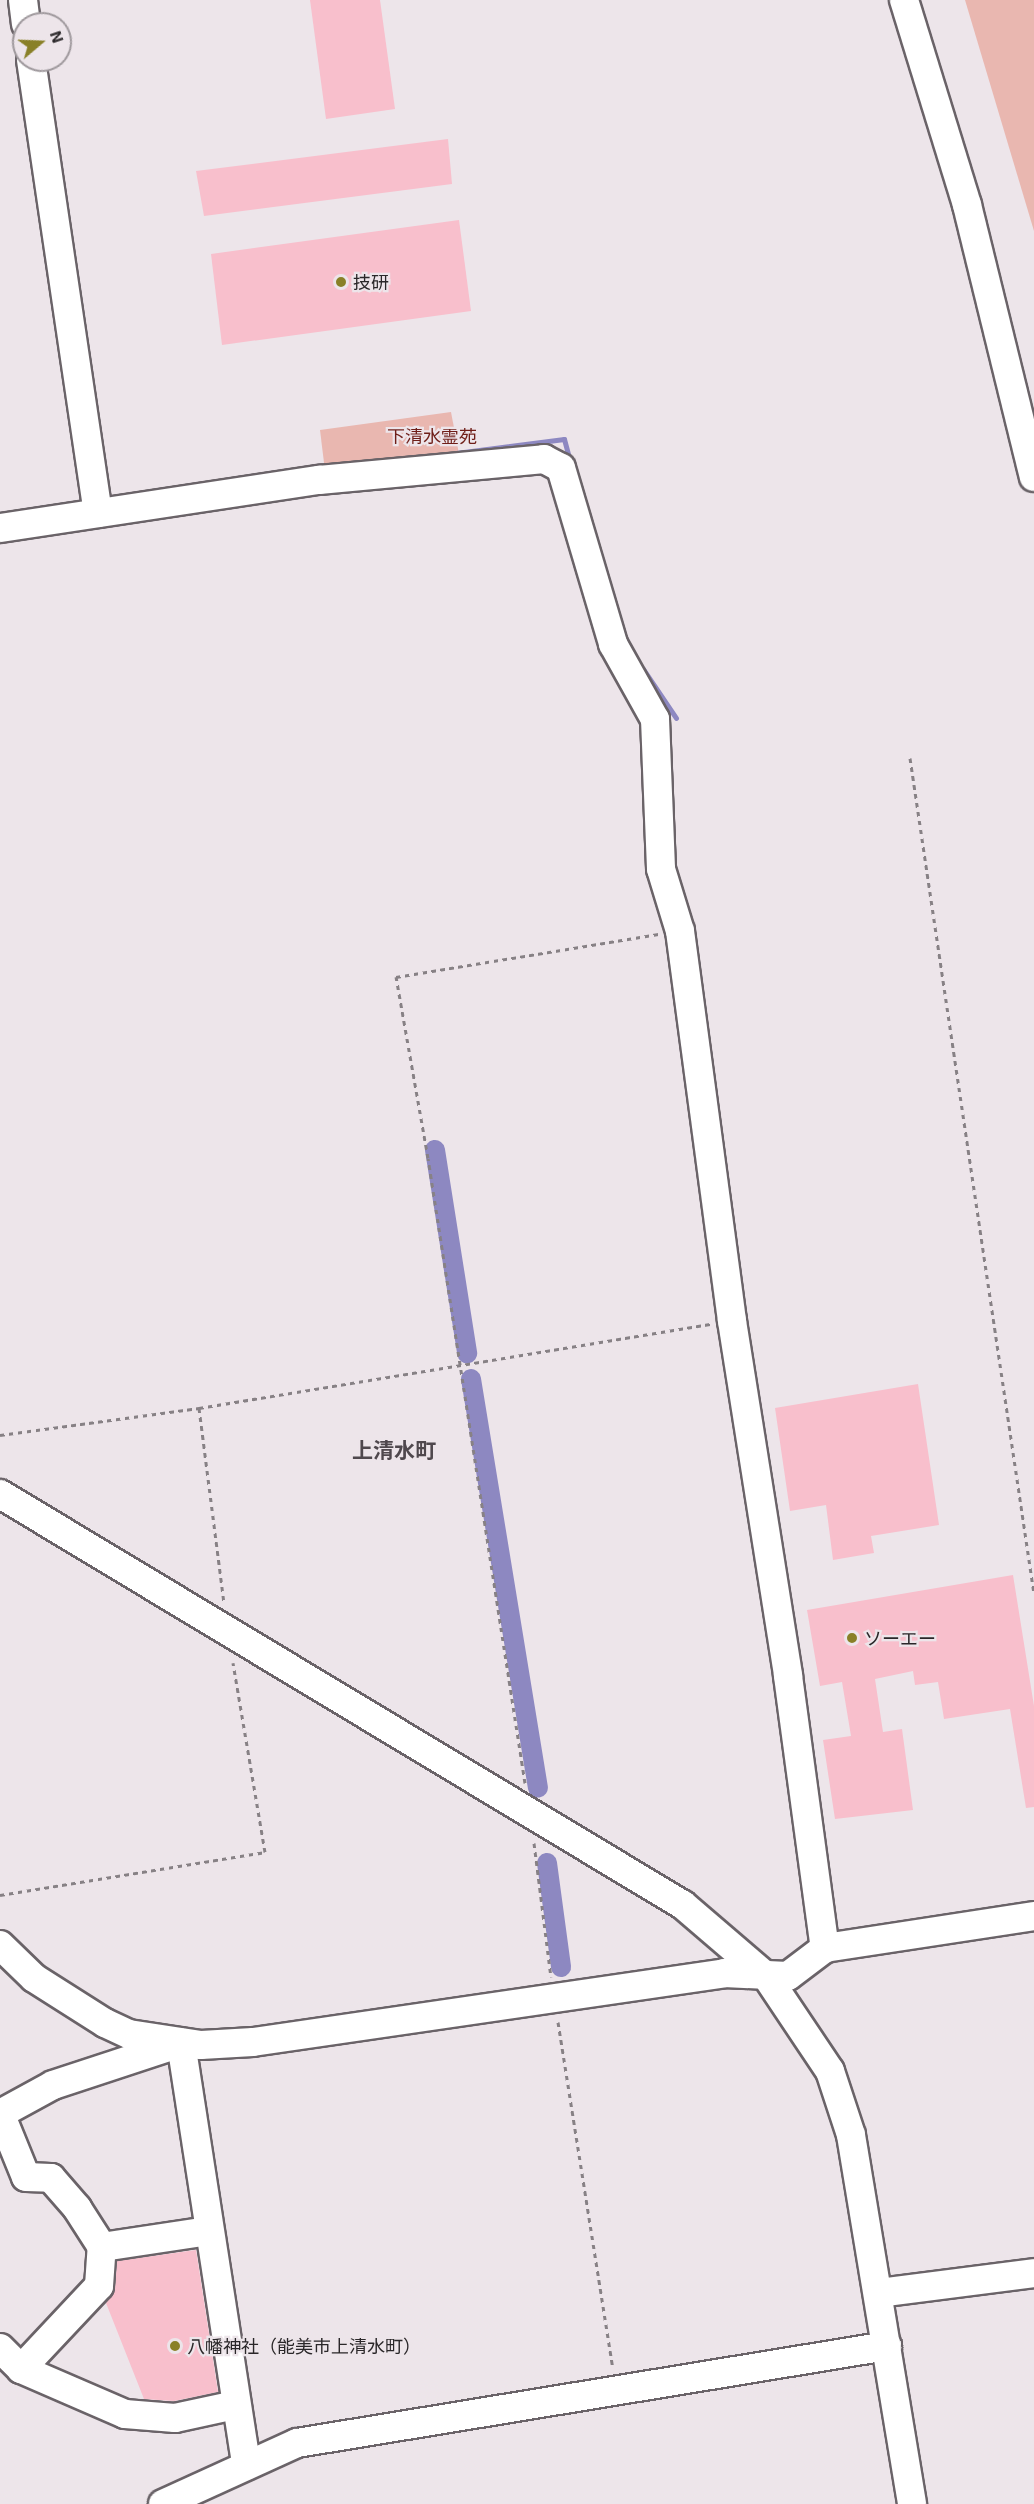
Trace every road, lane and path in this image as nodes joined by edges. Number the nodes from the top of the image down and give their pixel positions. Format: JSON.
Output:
{"nodes":[{"id":1,"x":904,"y":0,"type":"edge"},
{"id":2,"x":33,"y":72,"type":"edge"},
{"id":3,"x":1034,"y":477,"type":"edge"},
{"id":4,"x":98,"y":513,"type":"junction"},
{"id":5,"x":0,"y":528,"type":"edge"},
{"id":6,"x":910,"y":758,"type":"dead end"},
{"id":7,"x":680,"y":931,"type":"junction"},
{"id":8,"x":732,"y":1321,"type":"junction"},
{"id":9,"x":459,"y":1364,"type":"junction"},
{"id":10,"x":199,"y":1408,"type":"junction"},
{"id":11,"x":0,"y":1435,"type":"edge"},
{"id":12,"x":0,"y":1494,"type":"edge"},
{"id":13,"x":1034,"y":1594,"type":"edge"},
{"id":14,"x":228,"y":1630,"type":"junction"},
{"id":15,"x":529,"y":1810,"type":"junction"},
{"id":16,"x":0,"y":1895,"type":"edge"},
{"id":17,"x":1034,"y":1916,"type":"edge"},
{"id":18,"x":0,"y":1945,"type":"edge"},
{"id":19,"x":825,"y":1948,"type":"junction"},
{"id":20,"x":778,"y":1976,"type":"junction"},
{"id":21,"x":0,"y":1978,"type":"edge"},
{"id":22,"x":34,"y":1978,"type":"junction"},
{"id":23,"x":554,"y":1997,"type":"junction"},
{"id":24,"x":181,"y":2043,"type":"junction"},
{"id":25,"x":0,"y":2113,"type":"edge"},
{"id":26,"x":209,"y":2231,"type":"junction"},
{"id":27,"x":102,"y":2247,"type":"junction"},
{"id":28,"x":1034,"y":2273,"type":"edge"},
{"id":29,"x":878,"y":2293,"type":"junction"},
{"id":30,"x":887,"y":2346,"type":"junction"},
{"id":31,"x":0,"y":2348,"type":"edge"},
{"id":32,"x":21,"y":2369,"type":"junction"},
{"id":33,"x":618,"y":2393,"type":"junction"},
{"id":34,"x":235,"y":2405,"type":"junction"},
{"id":35,"x":246,"y":2465,"type":"junction"},
{"id":36,"x":163,"y":2504,"type":"edge"},
{"id":37,"x":912,"y":2504,"type":"edge"}],
"edges":[{"from":1,"to":3,"type":"street"},
{"from":2,"to":4,"type":"street"},
{"from":4,"to":5,"type":"street"},
{"from":4,"to":7,"type":"street"},
{"from":6,"to":13,"type":"path"},
{"from":7,"to":8,"type":"street"},
{"from":7,"to":9,"type":"path"},
{"from":8,"to":9,"type":"path"},
{"from":8,"to":19,"type":"street"},
{"from":9,"to":10,"type":"path"},
{"from":9,"to":15,"type":"path"},
{"from":10,"to":11,"type":"path"},
{"from":10,"to":14,"type":"path"},
{"from":12,"to":14,"type":"street"},
{"from":14,"to":15,"type":"street"},
{"from":14,"to":16,"type":"path"},
{"from":15,"to":20,"type":"street"},
{"from":15,"to":23,"type":"path"},
{"from":17,"to":19,"type":"street"},
{"from":18,"to":22,"type":"street"},
{"from":19,"to":20,"type":"street"},
{"from":20,"to":23,"type":"street"},
{"from":20,"to":29,"type":"street"},
{"from":21,"to":22,"type":"street"},
{"from":22,"to":24,"type":"street"},
{"from":23,"to":24,"type":"street"},
{"from":23,"to":33,"type":"path"},
{"from":24,"to":25,"type":"street"},
{"from":24,"to":26,"type":"street"},
{"from":25,"to":27,"type":"street"},
{"from":26,"to":27,"type":"street"},
{"from":26,"to":34,"type":"street"},
{"from":27,"to":32,"type":"street"},
{"from":28,"to":29,"type":"street"},
{"from":29,"to":30,"type":"street"},
{"from":30,"to":33,"type":"street"},
{"from":30,"to":37,"type":"street"},
{"from":31,"to":32,"type":"street"},
{"from":32,"to":34,"type":"street"},
{"from":33,"to":35,"type":"street"},
{"from":34,"to":35,"type":"street"},
{"from":35,"to":36,"type":"street"}]}
